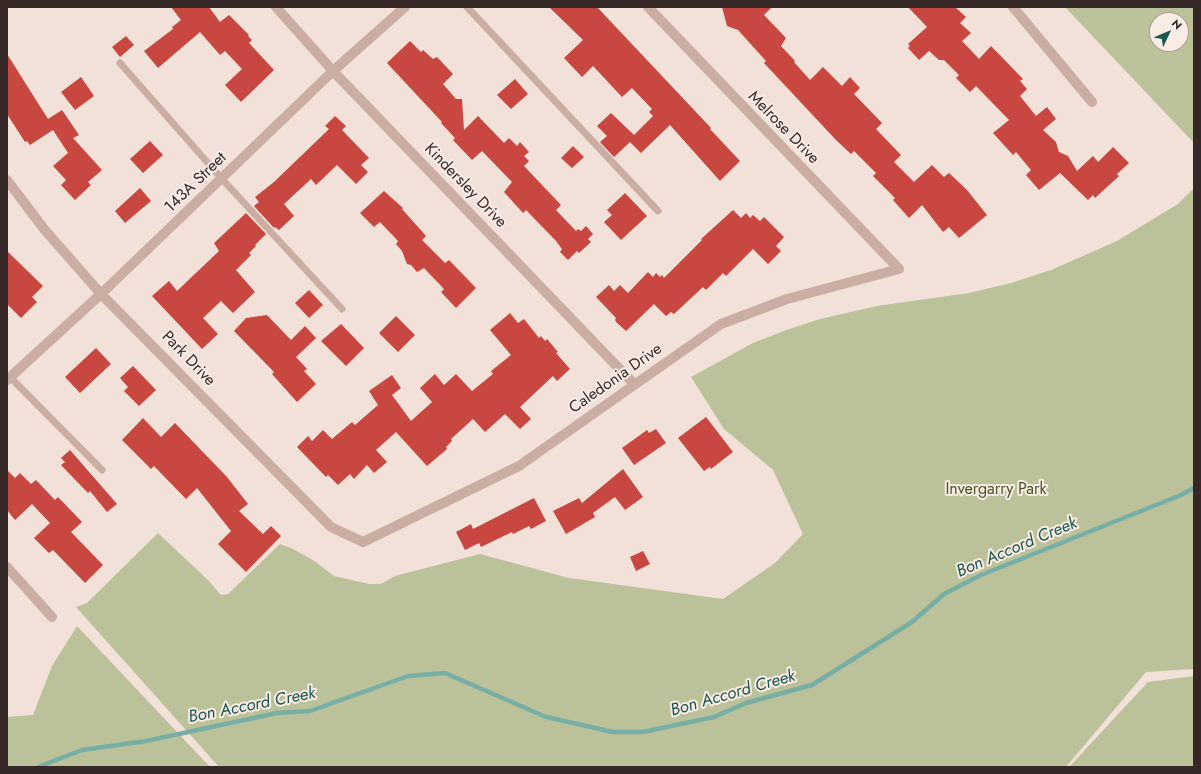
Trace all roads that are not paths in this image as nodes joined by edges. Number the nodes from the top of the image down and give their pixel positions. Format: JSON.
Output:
{"nodes":[{"id":1,"x":276,"y":7,"type":"edge"},
{"id":2,"x":405,"y":7,"type":"edge"},
{"id":3,"x":467,"y":7,"type":"edge"},
{"id":4,"x":648,"y":7,"type":"edge"},
{"id":5,"x":1013,"y":7,"type":"edge"},
{"id":6,"x":120,"y":63,"type":"dead end"},
{"id":7,"x":333,"y":72,"type":"junction"},
{"id":8,"x":1092,"y":102,"type":"dead end"},
{"id":9,"x":222,"y":179,"type":"junction"},
{"id":10,"x":7,"y":180,"type":"edge"},
{"id":11,"x":658,"y":211,"type":"dead end"},
{"id":12,"x":898,"y":269,"type":"joint"},
{"id":13,"x":101,"y":294,"type":"junction"},
{"id":14,"x":342,"y":309,"type":"dead end"},
{"id":15,"x":8,"y":378,"type":"edge"},
{"id":16,"x":634,"y":384,"type":"junction"},
{"id":17,"x":102,"y":470,"type":"dead end"},
{"id":18,"x":363,"y":542,"type":"joint"},
{"id":19,"x":7,"y":567,"type":"edge"},
{"id":20,"x":52,"y":617,"type":"dead end"}],
"edges":[{"from":1,"to":7,"type":"street","name":"Kindersley Drive"},
{"from":2,"to":7,"type":"street","name":"143A Street"},
{"from":3,"to":11,"type":"lane"},
{"from":4,"to":12,"type":"street","name":"Melrose Drive"},
{"from":5,"to":8,"type":"street"},
{"from":6,"to":9,"type":"lane"},
{"from":7,"to":9,"type":"street","name":"143A Street"},
{"from":7,"to":16,"type":"street","name":"Kindersley Drive"},
{"from":9,"to":13,"type":"street","name":"143A Street"},
{"from":9,"to":14,"type":"lane"},
{"from":10,"to":13,"type":"street","name":"Park Drive"},
{"from":12,"to":16,"type":"street","name":"Caledonia Drive"},
{"from":13,"to":15,"type":"street","name":"143A Street"},
{"from":13,"to":18,"type":"street","name":"Park Drive"},
{"from":15,"to":17,"type":"lane"},
{"from":16,"to":18,"type":"street","name":"Caledonia Drive"},
{"from":19,"to":20,"type":"street"}]}
